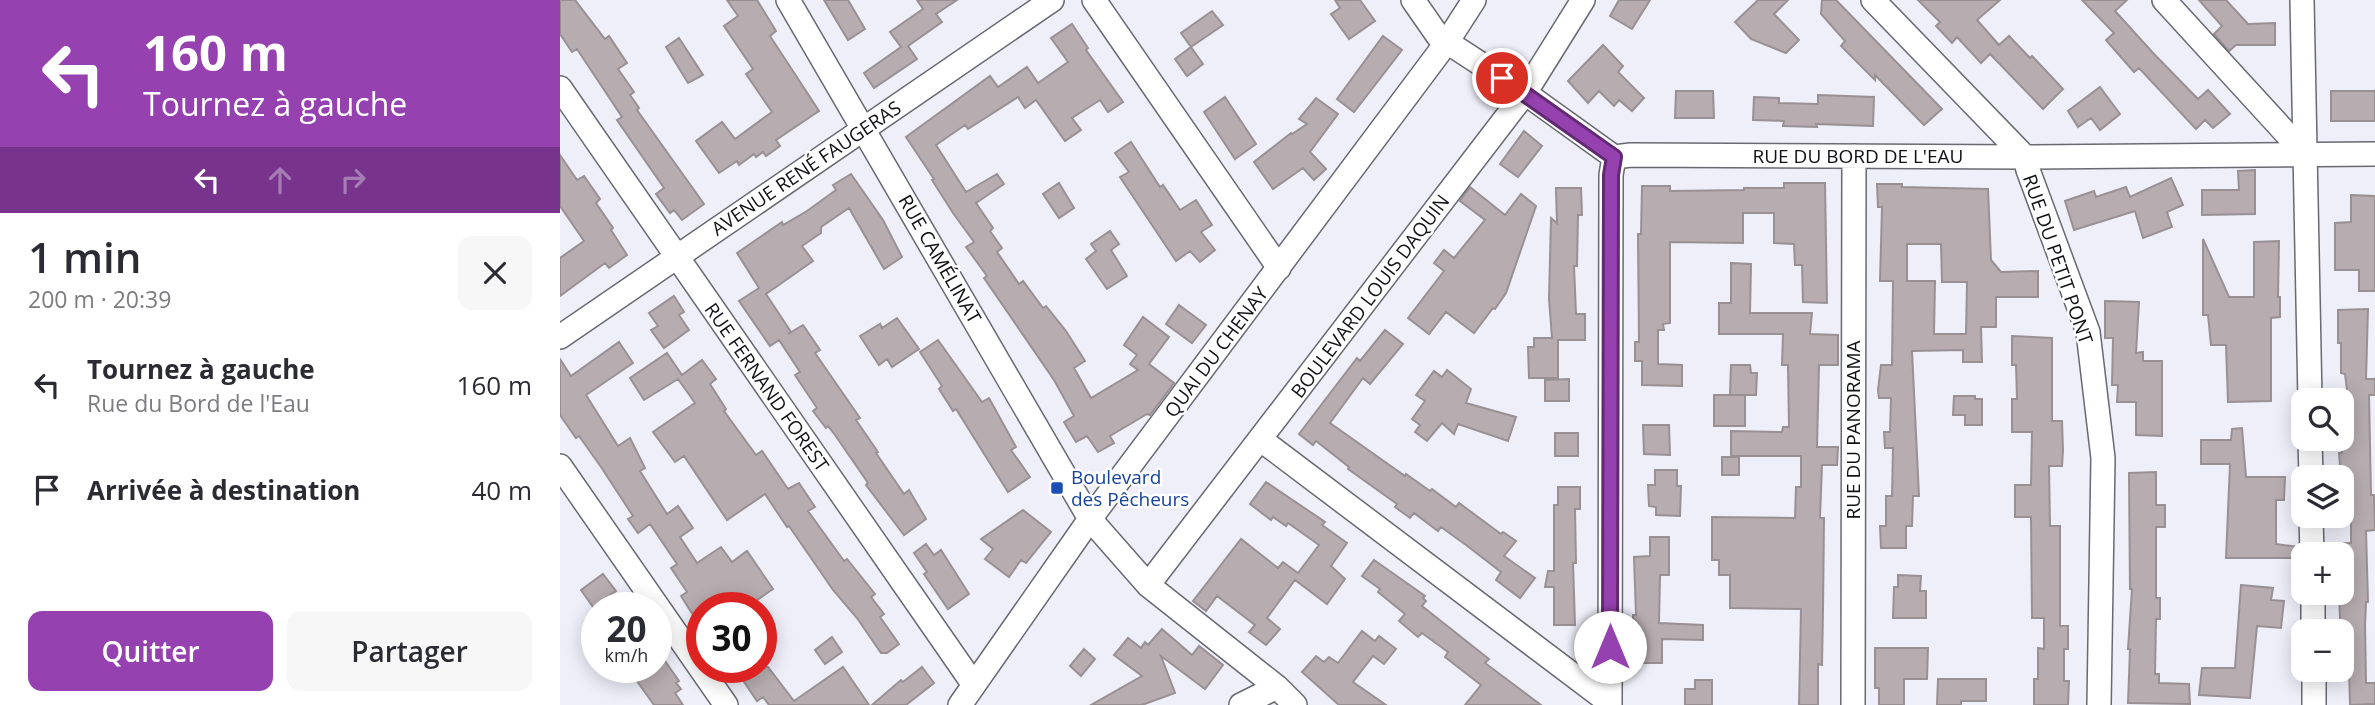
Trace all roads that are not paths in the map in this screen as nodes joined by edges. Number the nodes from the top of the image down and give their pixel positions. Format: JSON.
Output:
{"nodes":[{"id":1,"x":788,"y":0,"type":"edge"},
{"id":2,"x":1052,"y":0,"type":"edge"},
{"id":3,"x":1094,"y":0,"type":"edge"},
{"id":4,"x":1413,"y":0,"type":"edge"},
{"id":5,"x":1474,"y":0,"type":"edge"},
{"id":6,"x":1583,"y":0,"type":"edge"},
{"id":7,"x":1873,"y":0,"type":"edge"},
{"id":8,"x":2164,"y":0,"type":"edge"},
{"id":9,"x":2302,"y":0,"type":"edge"},
{"id":10,"x":1447,"y":42,"type":"junction"},
{"id":11,"x":560,"y":88,"type":"edge"},
{"id":12,"x":1525,"y":93,"type":"junction"},
{"id":13,"x":864,"y":128,"type":"junction"},
{"id":14,"x":2375,"y":154,"type":"edge"},
{"id":15,"x":2306,"y":155,"type":"junction"},
{"id":16,"x":1854,"y":156,"type":"junction"},
{"id":17,"x":1614,"y":157,"type":"junction"},
{"id":18,"x":2025,"y":157,"type":"junction"},
{"id":19,"x":677,"y":257,"type":"junction"},
{"id":20,"x":1279,"y":268,"type":"junction"},
{"id":21,"x":560,"y":337,"type":"edge"},
{"id":22,"x":2309,"y":388,"type":"edge"},
{"id":23,"x":1260,"y":439,"type":"junction"},
{"id":24,"x":560,"y":466,"type":"edge"},
{"id":25,"x":1090,"y":519,"type":"junction"},
{"id":26,"x":1149,"y":585,"type":"junction"},
{"id":27,"x":2314,"y":682,"type":"edge"},
{"id":28,"x":974,"y":685,"type":"junction"},
{"id":29,"x":1276,"y":687,"type":"junction"},
{"id":30,"x":1610,"y":704,"type":"edge"},
{"id":31,"x":726,"y":705,"type":"edge"},
{"id":32,"x":960,"y":705,"type":"edge"},
{"id":33,"x":1241,"y":705,"type":"edge"},
{"id":34,"x":1295,"y":705,"type":"edge"},
{"id":35,"x":1853,"y":705,"type":"edge"},
{"id":36,"x":2099,"y":705,"type":"edge"},
{"id":37,"x":2314,"y":705,"type":"edge"}],
"edges":[{"from":1,"to":13,"type":"street","name":"RUE CAMÉLINAT"},
{"from":2,"to":13,"type":"street","name":"AVENUE RENÉ FAUGERAS"},
{"from":3,"to":20,"type":"street"},
{"from":4,"to":10,"type":"street"},
{"from":5,"to":10,"type":"street","name":"QUAI DU CHENAY"},
{"from":6,"to":12,"type":"street","name":"BOULEVARD LOUIS DAQUIN"},
{"from":7,"to":18,"type":"street","name":"RUE DU PETIT PONT"},
{"from":8,"to":15,"type":"street"},
{"from":9,"to":15,"type":"street"},
{"from":10,"to":12,"type":"street"},
{"from":10,"to":20,"type":"street","name":"QUAI DU CHENAY"},
{"from":11,"to":19,"type":"street","name":"RUE FERNAND FOREST"},
{"from":12,"to":17,"type":"street"},
{"from":12,"to":23,"type":"street","name":"BOULEVARD LOUIS DAQUIN"},
{"from":13,"to":19,"type":"street","name":"AVENUE RENÉ FAUGERAS"},
{"from":13,"to":25,"type":"street","name":"RUE CAMÉLINAT"},
{"from":14,"to":15,"type":"street","name":"RUE DU BORD DE L'EAU"},
{"from":15,"to":18,"type":"street","name":"RUE DU BORD DE L'EAU"},
{"from":15,"to":22,"type":"street"},
{"from":16,"to":17,"type":"street","name":"RUE DU BORD DE L'EAU"},
{"from":16,"to":18,"type":"street","name":"RUE DU BORD DE L'EAU"},
{"from":16,"to":35,"type":"street","name":"RUE DU PANORAMA"},
{"from":17,"to":30,"type":"street"},
{"from":18,"to":36,"type":"street","name":"RUE DU PETIT PONT"},
{"from":19,"to":21,"type":"street","name":"AVENUE RENÉ FAUGERAS"},
{"from":19,"to":28,"type":"street","name":"RUE FERNAND FOREST"},
{"from":20,"to":25,"type":"street","name":"QUAI DU CHENAY"},
{"from":23,"to":26,"type":"street","name":"BOULEVARD LOUIS DAQUIN"},
{"from":23,"to":30,"type":"street"},
{"from":24,"to":31,"type":"street"},
{"from":25,"to":26,"type":"street","name":"RUE CAMÉLINAT"},
{"from":25,"to":28,"type":"street","name":"QUAI DU CHENAY"},
{"from":26,"to":29,"type":"street","name":"RUE CAMÉLINAT"},
{"from":27,"to":37,"type":"street"},
{"from":28,"to":32,"type":"street","name":"QUAI DU CHENAY"},
{"from":29,"to":33,"type":"street"},
{"from":29,"to":34,"type":"street","name":"RUE CAMÉLINAT"}]}
